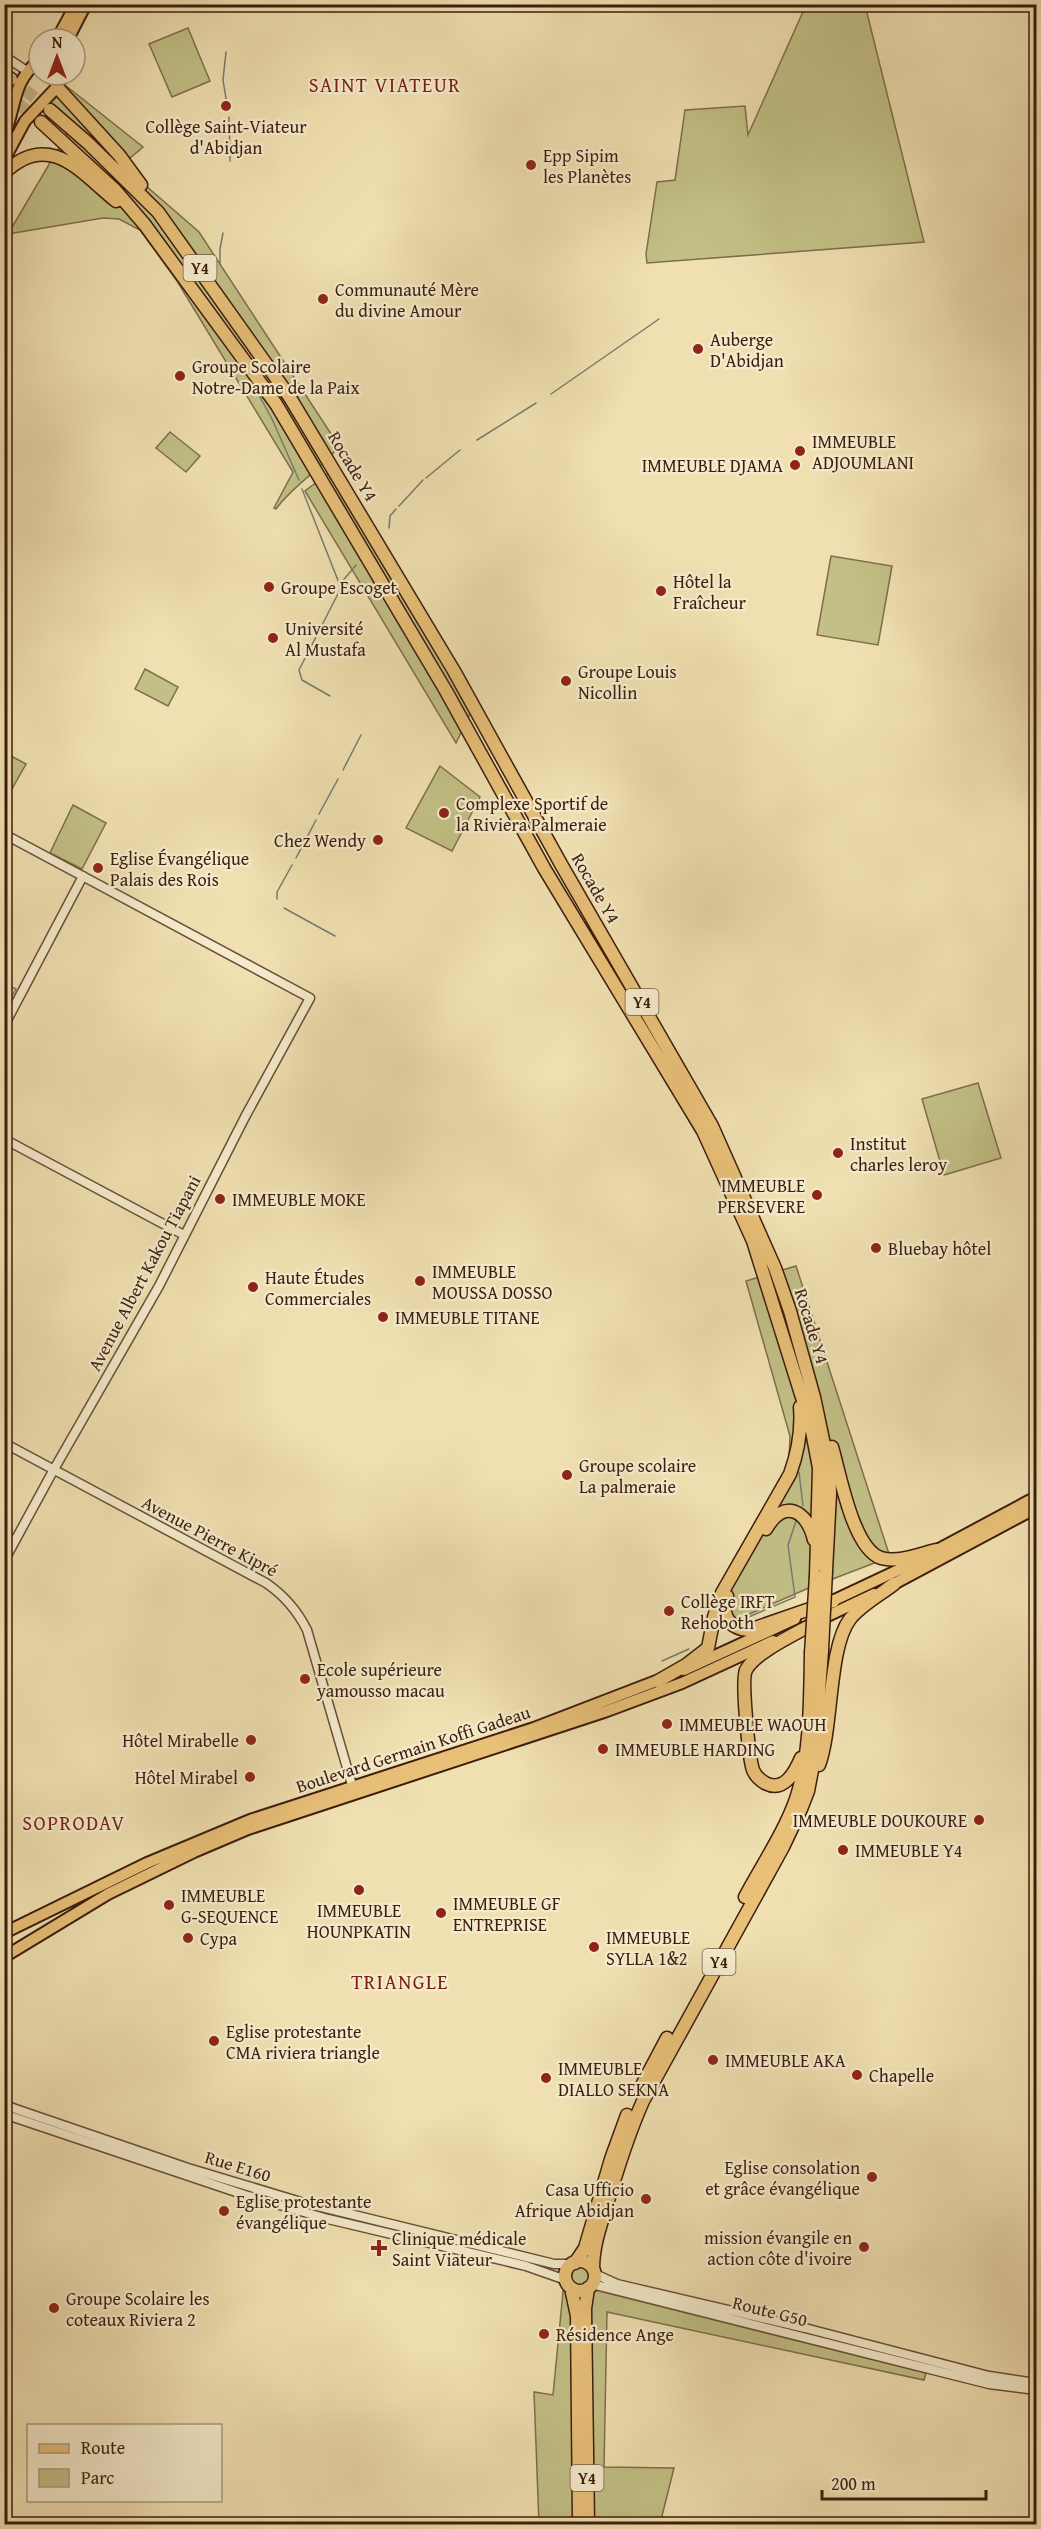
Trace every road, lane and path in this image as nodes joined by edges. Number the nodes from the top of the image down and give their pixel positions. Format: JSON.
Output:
{"nodes":[{"id":1,"x":76,"y":4,"type":"edge"},
{"id":2,"x":86,"y":4,"type":"edge"},
{"id":3,"x":64,"y":27,"type":"edge"},
{"id":4,"x":74,"y":27,"type":"edge"},
{"id":5,"x":4,"y":56,"type":"edge"},
{"id":6,"x":27,"y":71,"type":"joint"},
{"id":7,"x":55,"y":87,"type":"edge"},
{"id":8,"x":64,"y":87,"type":"edge"},
{"id":9,"x":12,"y":104,"type":"junction"},
{"id":10,"x":50,"y":110,"type":"tunnel mouth"},
{"id":11,"x":35,"y":119,"type":"junction"},
{"id":12,"x":4,"y":136,"type":"edge"},
{"id":13,"x":4,"y":160,"type":"edge"},
{"id":14,"x":4,"y":173,"type":"edge"},
{"id":15,"x":158,"y":212,"type":"junction"},
{"id":16,"x":145,"y":225,"type":"junction"},
{"id":17,"x":4,"y":834,"type":"edge"},
{"id":18,"x":83,"y":876,"type":"junction"},
{"id":19,"x":4,"y":1026,"type":"edge"},
{"id":20,"x":4,"y":1139,"type":"edge"},
{"id":21,"x":184,"y":1235,"type":"junction"},
{"id":22,"x":795,"y":1373,"type":"junction"},
{"id":23,"x":814,"y":1397,"type":"junction"},
{"id":24,"x":4,"y":1443,"type":"edge"},
{"id":25,"x":53,"y":1471,"type":"junction"},
{"id":26,"x":1036,"y":1497,"type":"edge"},
{"id":27,"x":1036,"y":1508,"type":"edge"},
{"id":28,"x":936,"y":1550,"type":"junction"},
{"id":29,"x":816,"y":1560,"type":"junction"},
{"id":30,"x":4,"y":1562,"type":"edge"},
{"id":31,"x":821,"y":1573,"type":"junction"},
{"id":32,"x":894,"y":1584,"type":"junction"},
{"id":33,"x":839,"y":1598,"type":"junction"},
{"id":34,"x":818,"y":1621,"type":"junction"},
{"id":35,"x":817,"y":1652,"type":"junction"},
{"id":36,"x":658,"y":1681,"type":"junction"},
{"id":37,"x":807,"y":1740,"type":"junction"},
{"id":38,"x":352,"y":1785,"type":"junction"},
{"id":39,"x":808,"y":1791,"type":"junction"},
{"id":40,"x":4,"y":1933,"type":"edge"},
{"id":41,"x":4,"y":1957,"type":"edge"},
{"id":42,"x":4,"y":2105,"type":"edge"},
{"id":43,"x":4,"y":2114,"type":"edge"},
{"id":44,"x":573,"y":2263,"type":"junction"},
{"id":45,"x":592,"y":2279,"type":"junction"},
{"id":46,"x":569,"y":2284,"type":"junction"},
{"id":47,"x":938,"y":2367,"type":"junction"},
{"id":48,"x":1036,"y":2383,"type":"edge"},
{"id":49,"x":1036,"y":2390,"type":"edge"},
{"id":50,"x":579,"y":2524,"type":"edge"},
{"id":51,"x":588,"y":2524,"type":"edge"}],
"edges":[{"from":1,"to":3,"type":"main road"},
{"from":2,"to":4,"type":"main road"},
{"from":5,"to":6,"type":"street"},
{"from":6,"to":9,"type":"main road"},
{"from":7,"to":11,"type":"main road"},
{"from":8,"to":15,"type":"highway"},
{"from":9,"to":11,"type":"main road"},
{"from":9,"to":12,"type":"main road"},
{"from":10,"to":15,"type":"highway","name":"Rocade Y4","number":"Y4"},
{"from":11,"to":13,"type":"main road"},
{"from":11,"to":16,"type":"highway","name":"Rocade Y4","number":"Y4"},
{"from":14,"to":16,"type":"highway"},
{"from":15,"to":23,"type":"highway","name":"Rocade Y4","number":"Y4"},
{"from":16,"to":22,"type":"highway","name":"Rocade Y4","number":"Y4"},
{"from":17,"to":18,"type":"street"},
{"from":18,"to":19,"type":"street"},
{"from":18,"to":21,"type":"street","name":"Avenue Albert Kakou Tiapani"},
{"from":20,"to":21,"type":"street"},
{"from":21,"to":25,"type":"street","name":"Avenue Albert Kakou Tiapani"},
{"from":22,"to":29,"type":"highway","name":"Rocade Y4","number":"Y4"},
{"from":22,"to":36,"type":"highway"},
{"from":23,"to":28,"type":"highway"},
{"from":23,"to":31,"type":"highway","name":"Rocade Y4","number":"Y4"},
{"from":24,"to":25,"type":"street","name":"Avenue Pierre Kipré"},
{"from":25,"to":30,"type":"street","name":"Avenue Albert Kakou Tiapani"},
{"from":25,"to":38,"type":"street","name":"Avenue Pierre Kipré"},
{"from":26,"to":28,"type":"main road","name":"Boulevard Germain Koffi Gadeau"},
{"from":27,"to":32,"type":"main road"},
{"from":28,"to":33,"type":"main road","name":"Boulevard Germain Koffi Gadeau"},
{"from":29,"to":31,"type":"highway","name":"Rocade Y4","number":"Y4"},
{"from":29,"to":33,"type":"highway"},
{"from":31,"to":35,"type":"highway","name":"Rocade Y4","number":"Y4","bridge":true},
{"from":32,"to":34,"type":"main road","name":"Boulevard Germain Koffi Gadeau"},
{"from":32,"to":39,"type":"highway"},
{"from":33,"to":36,"type":"main road","name":"Boulevard Germain Koffi Gadeau"},
{"from":34,"to":37,"type":"highway"},
{"from":34,"to":41,"type":"main road","name":"Boulevard Germain Koffi Gadeau"},
{"from":35,"to":37,"type":"highway","number":"Y4"},
{"from":35,"to":39,"type":"highway","number":"Y4"},
{"from":36,"to":38,"type":"main road","name":"Boulevard Germain Koffi Gadeau"},
{"from":37,"to":44,"type":"highway","number":"Y4"},
{"from":38,"to":40,"type":"main road","name":"Boulevard Germain Koffi Gadeau"},
{"from":39,"to":45,"type":"highway","number":"Y4"},
{"from":42,"to":44,"type":"street","name":"Rue E160"},
{"from":43,"to":46,"type":"street","name":"Rue E160"},
{"from":44,"to":45,"type":"highway"},
{"from":44,"to":46,"type":"highway"},
{"from":45,"to":46,"type":"highway"},
{"from":45,"to":47,"type":"street","name":"Route G50"},
{"from":45,"to":51,"type":"highway","number":"Y4"},
{"from":46,"to":50,"type":"highway","number":"Y4"},
{"from":47,"to":48,"type":"street"},
{"from":47,"to":49,"type":"street"}]}
